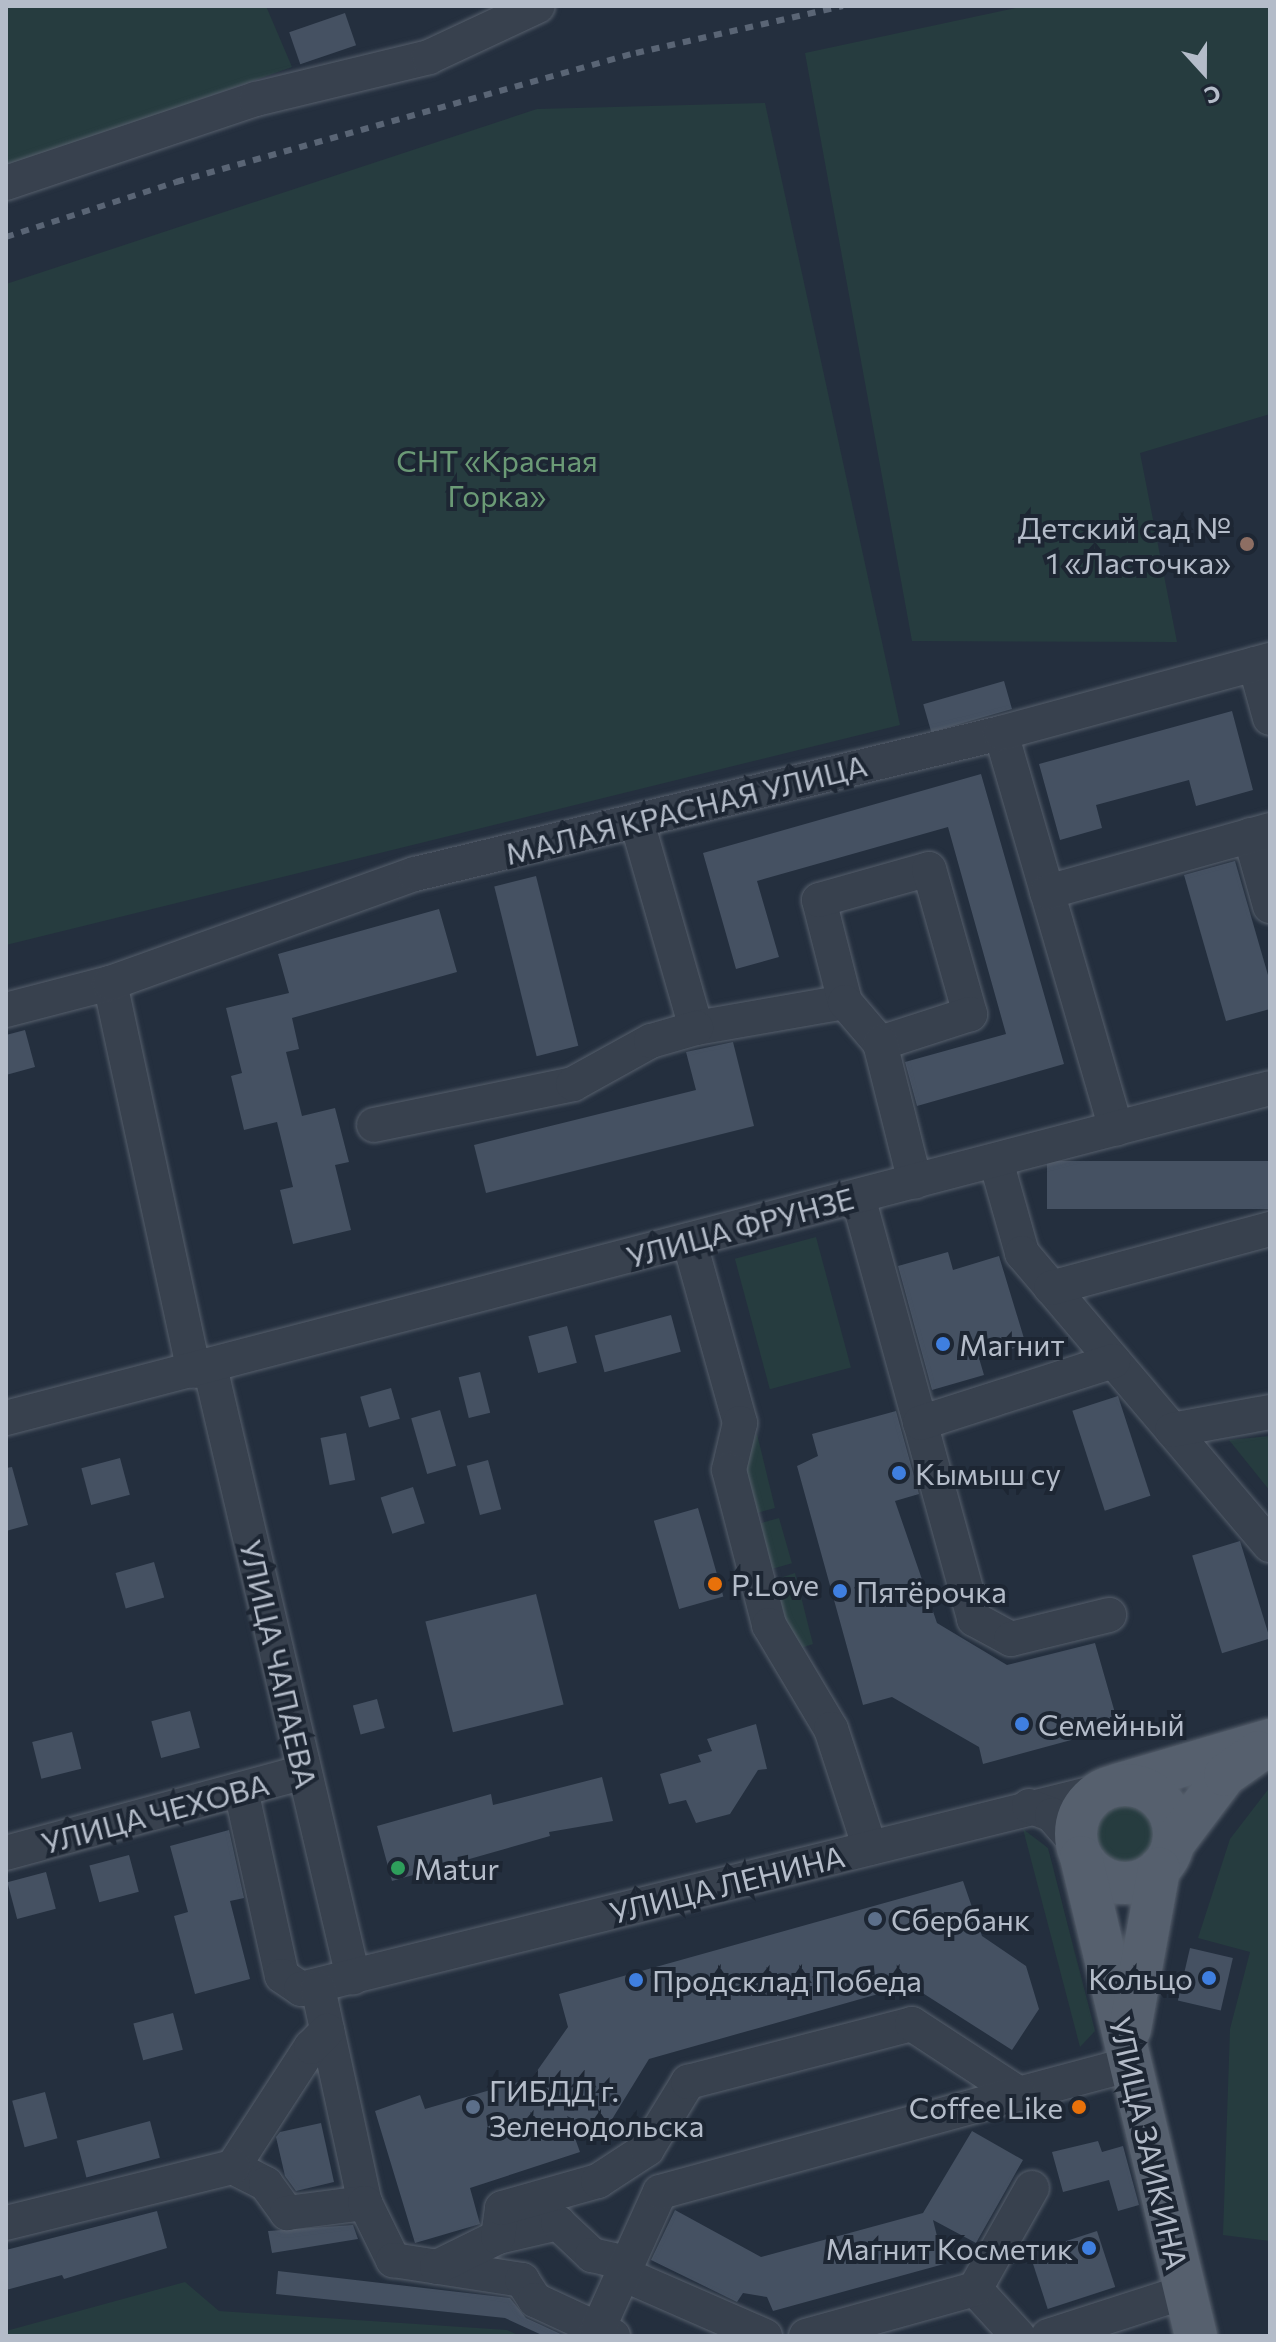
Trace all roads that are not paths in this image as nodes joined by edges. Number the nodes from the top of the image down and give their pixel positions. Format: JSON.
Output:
{"nodes":[{"id":1,"x":538,"y":6,"type":"edge"},
{"id":2,"x":6,"y":183,"type":"edge"},
{"id":3,"x":1262,"y":662,"type":"edge"},
{"id":4,"x":1270,"y":718,"type":"edge"},
{"id":5,"x":1001,"y":733,"type":"junction"},
{"id":6,"x":637,"y":822,"type":"junction"},
{"id":7,"x":1260,"y":833,"type":"edge"},
{"id":8,"x":1047,"y":892,"type":"junction"},
{"id":9,"x":1270,"y":906,"type":"edge"},
{"id":10,"x":110,"y":983,"type":"junction"},
{"id":11,"x":845,"y":1002,"type":"junction"},
{"id":12,"x":6,"y":1010,"type":"edge"},
{"id":13,"x":696,"y":1028,"type":"junction"},
{"id":14,"x":880,"y":1043,"type":"junction"},
{"id":15,"x":1270,"y":1088,"type":"edge"},
{"id":16,"x":374,"y":1125,"type":"dead end"},
{"id":17,"x":1116,"y":1129,"type":"junction"},
{"id":18,"x":996,"y":1161,"type":"junction"},
{"id":19,"x":915,"y":1182,"type":"junction"},
{"id":20,"x":858,"y":1197,"type":"junction"},
{"id":21,"x":1270,"y":1229,"type":"edge"},
{"id":22,"x":689,"y":1240,"type":"junction"},
{"id":23,"x":1051,"y":1288,"type":"junction"},
{"id":24,"x":1113,"y":1361,"type":"junction"},
{"id":25,"x":202,"y":1369,"type":"junction"},
{"id":26,"x":1270,"y":1412,"type":"edge"},
{"id":27,"x":6,"y":1418,"type":"edge"},
{"id":28,"x":920,"y":1423,"type":"junction"},
{"id":29,"x":1172,"y":1430,"type":"junction"},
{"id":30,"x":1270,"y":1545,"type":"edge"},
{"id":31,"x":1109,"y":1615,"type":"dead end"},
{"id":32,"x":1270,"y":1742,"type":"edge"},
{"id":33,"x":304,"y":1772,"type":"junction"},
{"id":34,"x":1109,"y":1788,"type":"junction"},
{"id":35,"x":241,"y":1790,"type":"junction"},
{"id":36,"x":1029,"y":1806,"type":"junction"},
{"id":37,"x":870,"y":1848,"type":"junction"},
{"id":38,"x":1079,"y":1850,"type":"junction"},
{"id":39,"x":6,"y":1853,"type":"edge"},
{"id":40,"x":1166,"y":1857,"type":"junction"},
{"id":41,"x":353,"y":1977,"type":"junction"},
{"id":42,"x":318,"y":1988,"type":"junction"},
{"id":43,"x":327,"y":2031,"type":"junction"},
{"id":44,"x":1129,"y":2055,"type":"junction"},
{"id":45,"x":1019,"y":2094,"type":"junction"},
{"id":46,"x":623,"y":2166,"type":"junction"},
{"id":47,"x":233,"y":2167,"type":"junction"},
{"id":48,"x":1032,"y":2188,"type":"dead end"},
{"id":49,"x":660,"y":2192,"type":"junction"},
{"id":50,"x":365,"y":2203,"type":"junction"},
{"id":51,"x":6,"y":2223,"type":"edge"},
{"id":52,"x":498,"y":2237,"type":"junction"},
{"id":53,"x":437,"y":2267,"type":"junction"},
{"id":54,"x":625,"y":2269,"type":"junction"},
{"id":55,"x":975,"y":2289,"type":"junction"},
{"id":56,"x":1184,"y":2292,"type":"junction"},
{"id":57,"x":605,"y":2333,"type":"edge"},
{"id":58,"x":765,"y":2336,"type":"edge"},
{"id":59,"x":806,"y":2336,"type":"edge"},
{"id":60,"x":1018,"y":2336,"type":"edge"},
{"id":61,"x":1048,"y":2336,"type":"edge"},
{"id":62,"x":1196,"y":2336,"type":"edge"}],
"edges":[{"from":1,"to":2,"type":"street"},
{"from":3,"to":4,"type":"street"},
{"from":3,"to":5,"type":"street","name":"МАЛАЯ КРАСНАЯ УЛИЦА"},
{"from":5,"to":6,"type":"street","name":"МАЛАЯ КРАСНАЯ УЛИЦА"},
{"from":5,"to":8,"type":"street"},
{"from":6,"to":10,"type":"street","name":"МАЛАЯ КРАСНАЯ УЛИЦА"},
{"from":6,"to":13,"type":"street"},
{"from":7,"to":8,"type":"street"},
{"from":7,"to":9,"type":"street"},
{"from":8,"to":17,"type":"street"},
{"from":10,"to":12,"type":"street","name":"МАЛАЯ КРАСНАЯ УЛИЦА"},
{"from":10,"to":25,"type":"street","name":"УЛИЦА ЧАПАЕВА"},
{"from":11,"to":13,"type":"street"},
{"from":11,"to":14,"type":"street"},
{"from":11,"to":14,"type":"street"},
{"from":13,"to":16,"type":"street"},
{"from":14,"to":19,"type":"street"},
{"from":15,"to":17,"type":"street","name":"УЛИЦА ФРУНЗЕ"},
{"from":17,"to":18,"type":"street","name":"УЛИЦА ФРУНЗЕ"},
{"from":18,"to":19,"type":"street","name":"УЛИЦА ФРУНЗЕ"},
{"from":18,"to":23,"type":"street"},
{"from":19,"to":20,"type":"street","name":"УЛИЦА ФРУНЗЕ"},
{"from":20,"to":22,"type":"street","name":"УЛИЦА ФРУНЗЕ"},
{"from":20,"to":28,"type":"street"},
{"from":21,"to":23,"type":"street"},
{"from":22,"to":25,"type":"street","name":"УЛИЦА ФРУНЗЕ"},
{"from":22,"to":37,"type":"street"},
{"from":23,"to":24,"type":"street"},
{"from":24,"to":28,"type":"street"},
{"from":24,"to":29,"type":"street"},
{"from":25,"to":27,"type":"street"},
{"from":25,"to":33,"type":"street","name":"УЛИЦА ЧАПАЕВА"},
{"from":26,"to":29,"type":"street"},
{"from":28,"to":31,"type":"street"},
{"from":29,"to":30,"type":"street"},
{"from":32,"to":34,"type":"main road","name":"УЛИЦА ЛЕНИНА"},
{"from":32,"to":40,"type":"main road"},
{"from":33,"to":35,"type":"street","name":"УЛИЦА ЧЕХОВА"},
{"from":33,"to":41,"type":"street","name":"УЛИЦА ЧАПАЕВА"},
{"from":34,"to":36,"type":"street","name":"УЛИЦА ЛЕНИНА"},
{"from":34,"to":38,"type":"main road"},
{"from":34,"to":40,"type":"main road"},
{"from":35,"to":39,"type":"street","name":"УЛИЦА ЧЕХОВА"},
{"from":35,"to":42,"type":"street"},
{"from":36,"to":37,"type":"street","name":"УЛИЦА ЛЕНИНА"},
{"from":36,"to":38,"type":"street","name":"УЛИЦА ЗАИКИНА"},
{"from":37,"to":41,"type":"street","name":"УЛИЦА ЛЕНИНА"},
{"from":38,"to":40,"type":"main road"},
{"from":38,"to":44,"type":"main road","name":"УЛИЦА ЗАИКИНА"},
{"from":40,"to":44,"type":"main road"},
{"from":41,"to":42,"type":"street","name":"УЛИЦА ЛЕНИНА"},
{"from":42,"to":43,"type":"street"},
{"from":43,"to":47,"type":"street"},
{"from":43,"to":50,"type":"street"},
{"from":44,"to":45,"type":"street"},
{"from":44,"to":56,"type":"main road","name":"УЛИЦА ЗАИКИНА"},
{"from":45,"to":46,"type":"street"},
{"from":45,"to":49,"type":"street"},
{"from":46,"to":49,"type":"street"},
{"from":46,"to":52,"type":"street"},
{"from":47,"to":50,"type":"street"},
{"from":47,"to":51,"type":"street"},
{"from":48,"to":55,"type":"street"},
{"from":49,"to":54,"type":"street"},
{"from":50,"to":53,"type":"street"},
{"from":52,"to":53,"type":"street"},
{"from":52,"to":54,"type":"street"},
{"from":53,"to":57,"type":"street"},
{"from":54,"to":57,"type":"street"},
{"from":54,"to":58,"type":"street"},
{"from":55,"to":59,"type":"street"},
{"from":55,"to":60,"type":"street"},
{"from":56,"to":61,"type":"street"},
{"from":56,"to":62,"type":"main road","name":"УЛИЦА ЗАИКИНА"}]}
